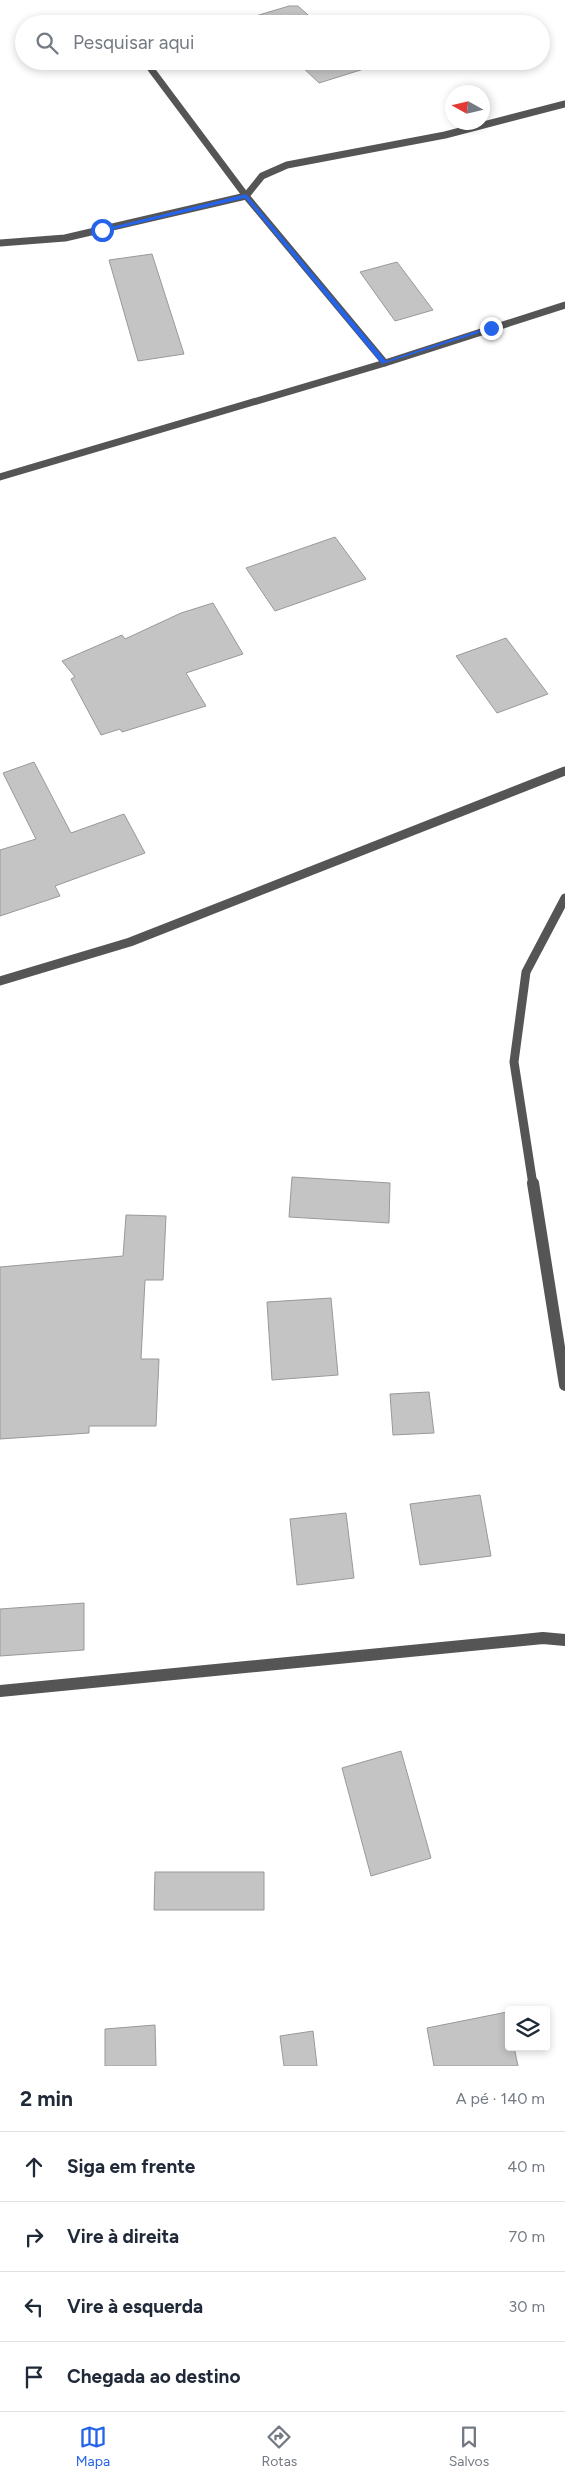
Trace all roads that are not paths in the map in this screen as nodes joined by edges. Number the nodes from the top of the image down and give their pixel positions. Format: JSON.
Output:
{"nodes":[{"id":1,"x":152,"y":70,"type":"edge"},
{"id":2,"x":565,"y":104,"type":"edge"},
{"id":3,"x":246,"y":196,"type":"junction"},
{"id":4,"x":0,"y":243,"type":"edge"},
{"id":5,"x":565,"y":305,"type":"edge"},
{"id":6,"x":385,"y":363,"type":"junction"},
{"id":7,"x":0,"y":477,"type":"edge"},
{"id":8,"x":565,"y":771,"type":"edge"},
{"id":9,"x":565,"y":898,"type":"edge"},
{"id":10,"x":0,"y":981,"type":"edge"},
{"id":11,"x":565,"y":1385,"type":"edge"},
{"id":12,"x":565,"y":1640,"type":"edge"},
{"id":13,"x":0,"y":1691,"type":"edge"}],
"edges":[{"from":1,"to":3,"type":"lane"},
{"from":2,"to":3,"type":"lane"},
{"from":3,"to":4,"type":"lane"},
{"from":3,"to":6,"type":"lane"},
{"from":5,"to":6,"type":"lane"},
{"from":6,"to":7,"type":"lane"},
{"from":8,"to":10,"type":"lane"},
{"from":9,"to":11,"type":"lane"},
{"from":12,"to":13,"type":"lane"}]}
